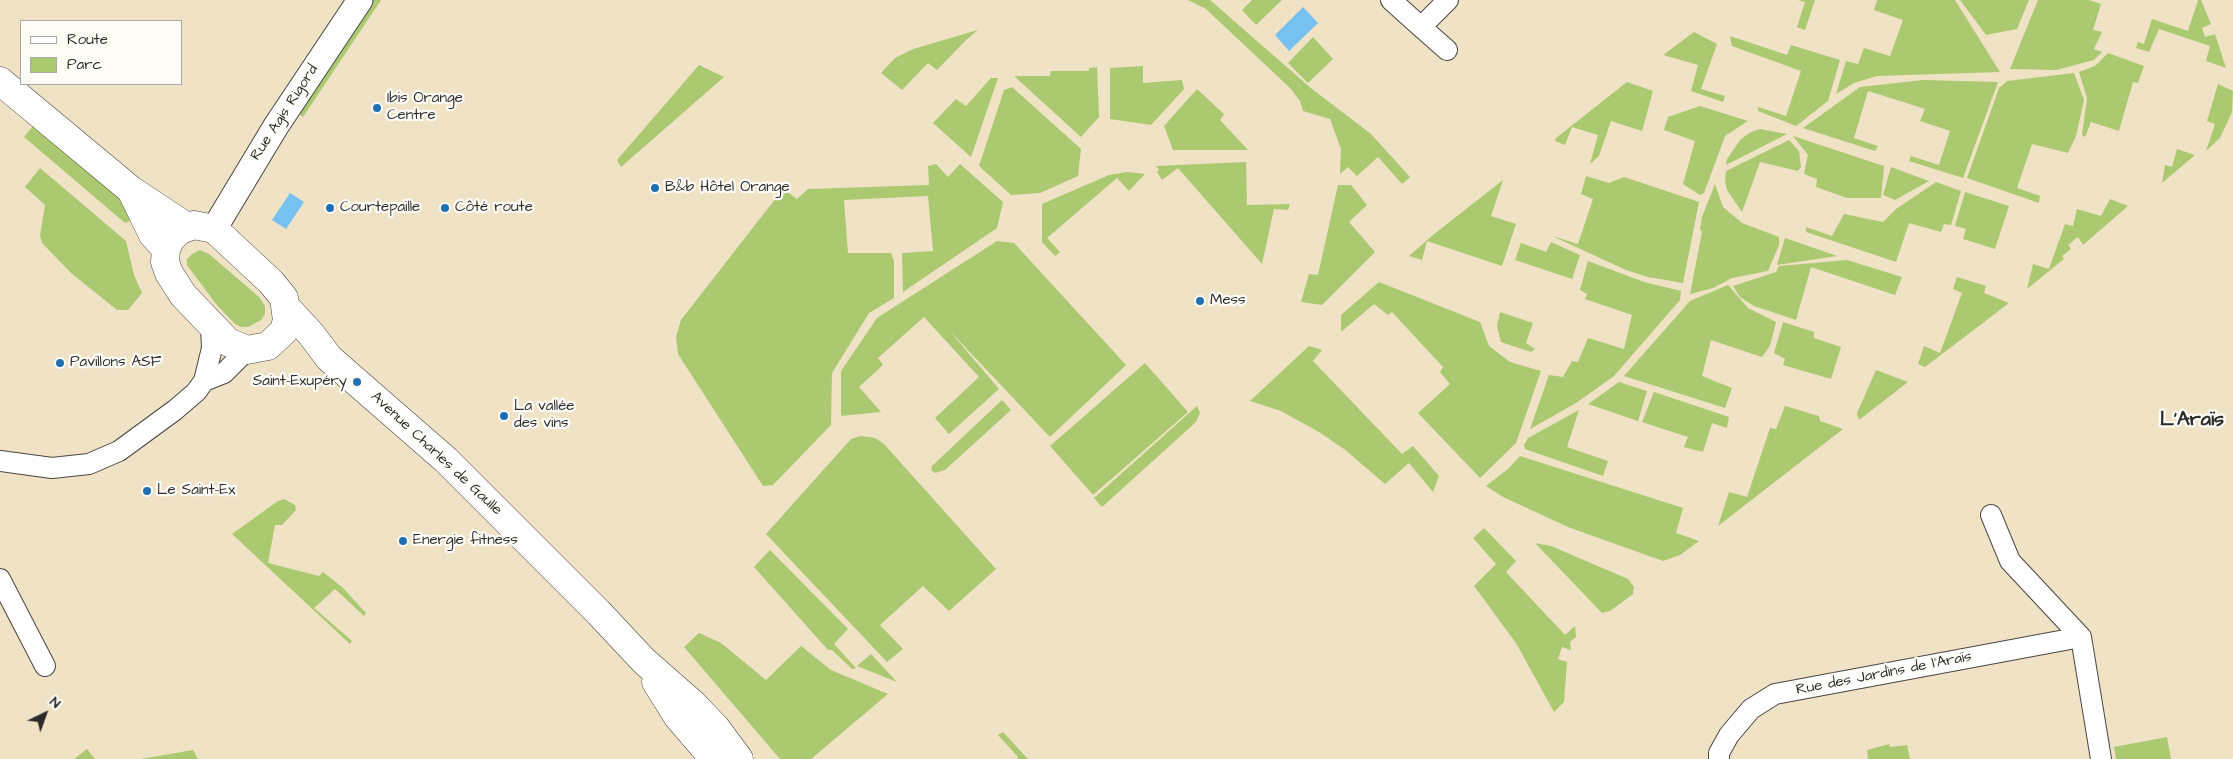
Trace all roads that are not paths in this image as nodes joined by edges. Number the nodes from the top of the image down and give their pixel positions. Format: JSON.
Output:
{"nodes":[{"id":1,"x":360,"y":0,"type":"edge"},
{"id":2,"x":1391,"y":0,"type":"edge"},
{"id":3,"x":1448,"y":0,"type":"edge"},
{"id":4,"x":1421,"y":27,"type":"junction"},
{"id":5,"x":1447,"y":50,"type":"dead end"},
{"id":6,"x":0,"y":81,"type":"edge"},
{"id":7,"x":130,"y":190,"type":"junction"},
{"id":8,"x":187,"y":227,"type":"junction"},
{"id":9,"x":214,"y":229,"type":"junction"},
{"id":10,"x":166,"y":249,"type":"junction"},
{"id":11,"x":287,"y":308,"type":"junction"},
{"id":12,"x":211,"y":326,"type":"junction"},
{"id":13,"x":258,"y":348,"type":"junction"},
{"id":14,"x":329,"y":358,"type":"junction"},
{"id":15,"x":204,"y":381,"type":"junction"},
{"id":16,"x":0,"y":461,"type":"edge"},
{"id":17,"x":1991,"y":515,"type":"dead end"},
{"id":18,"x":0,"y":579,"type":"edge"},
{"id":19,"x":2081,"y":637,"type":"junction"},
{"id":20,"x":644,"y":661,"type":"junction"},
{"id":21,"x":45,"y":666,"type":"dead end"},
{"id":22,"x":714,"y":759,"type":"edge"},
{"id":23,"x":739,"y":759,"type":"edge"},
{"id":24,"x":1719,"y":759,"type":"edge"},
{"id":25,"x":2102,"y":759,"type":"edge"}],
"edges":[{"from":1,"to":9,"type":"street","name":"Rue Agis Rigord"},
{"from":2,"to":4,"type":"street"},
{"from":3,"to":4,"type":"street"},
{"from":4,"to":5,"type":"street"},
{"from":6,"to":7,"type":"main road"},
{"from":7,"to":8,"type":"main road"},
{"from":7,"to":10,"type":"main road"},
{"from":8,"to":9,"type":"main road"},
{"from":8,"to":10,"type":"main road"},
{"from":9,"to":11,"type":"main road","name":"Avenue Charles de Gaulle"},
{"from":10,"to":12,"type":"main road","name":"Avenue Charles de Gaulle"},
{"from":11,"to":13,"type":"main road"},
{"from":11,"to":14,"type":"main road","name":"Avenue Charles de Gaulle"},
{"from":12,"to":13,"type":"main road","name":"Avenue Charles de Gaulle"},
{"from":12,"to":15,"type":"street"},
{"from":13,"to":14,"type":"main road","name":"Avenue Charles de Gaulle"},
{"from":13,"to":15,"type":"street"},
{"from":14,"to":20,"type":"main road","name":"Avenue Charles de Gaulle"},
{"from":15,"to":16,"type":"street"},
{"from":17,"to":19,"type":"street"},
{"from":18,"to":21,"type":"street"},
{"from":19,"to":24,"type":"street","name":"Rue des Jardins de l'Araïs"},
{"from":19,"to":25,"type":"street"},
{"from":20,"to":22,"type":"main road","name":"Avenue Charles de Gaulle"},
{"from":20,"to":23,"type":"main road","name":"Avenue Charles de Gaulle"}]}
